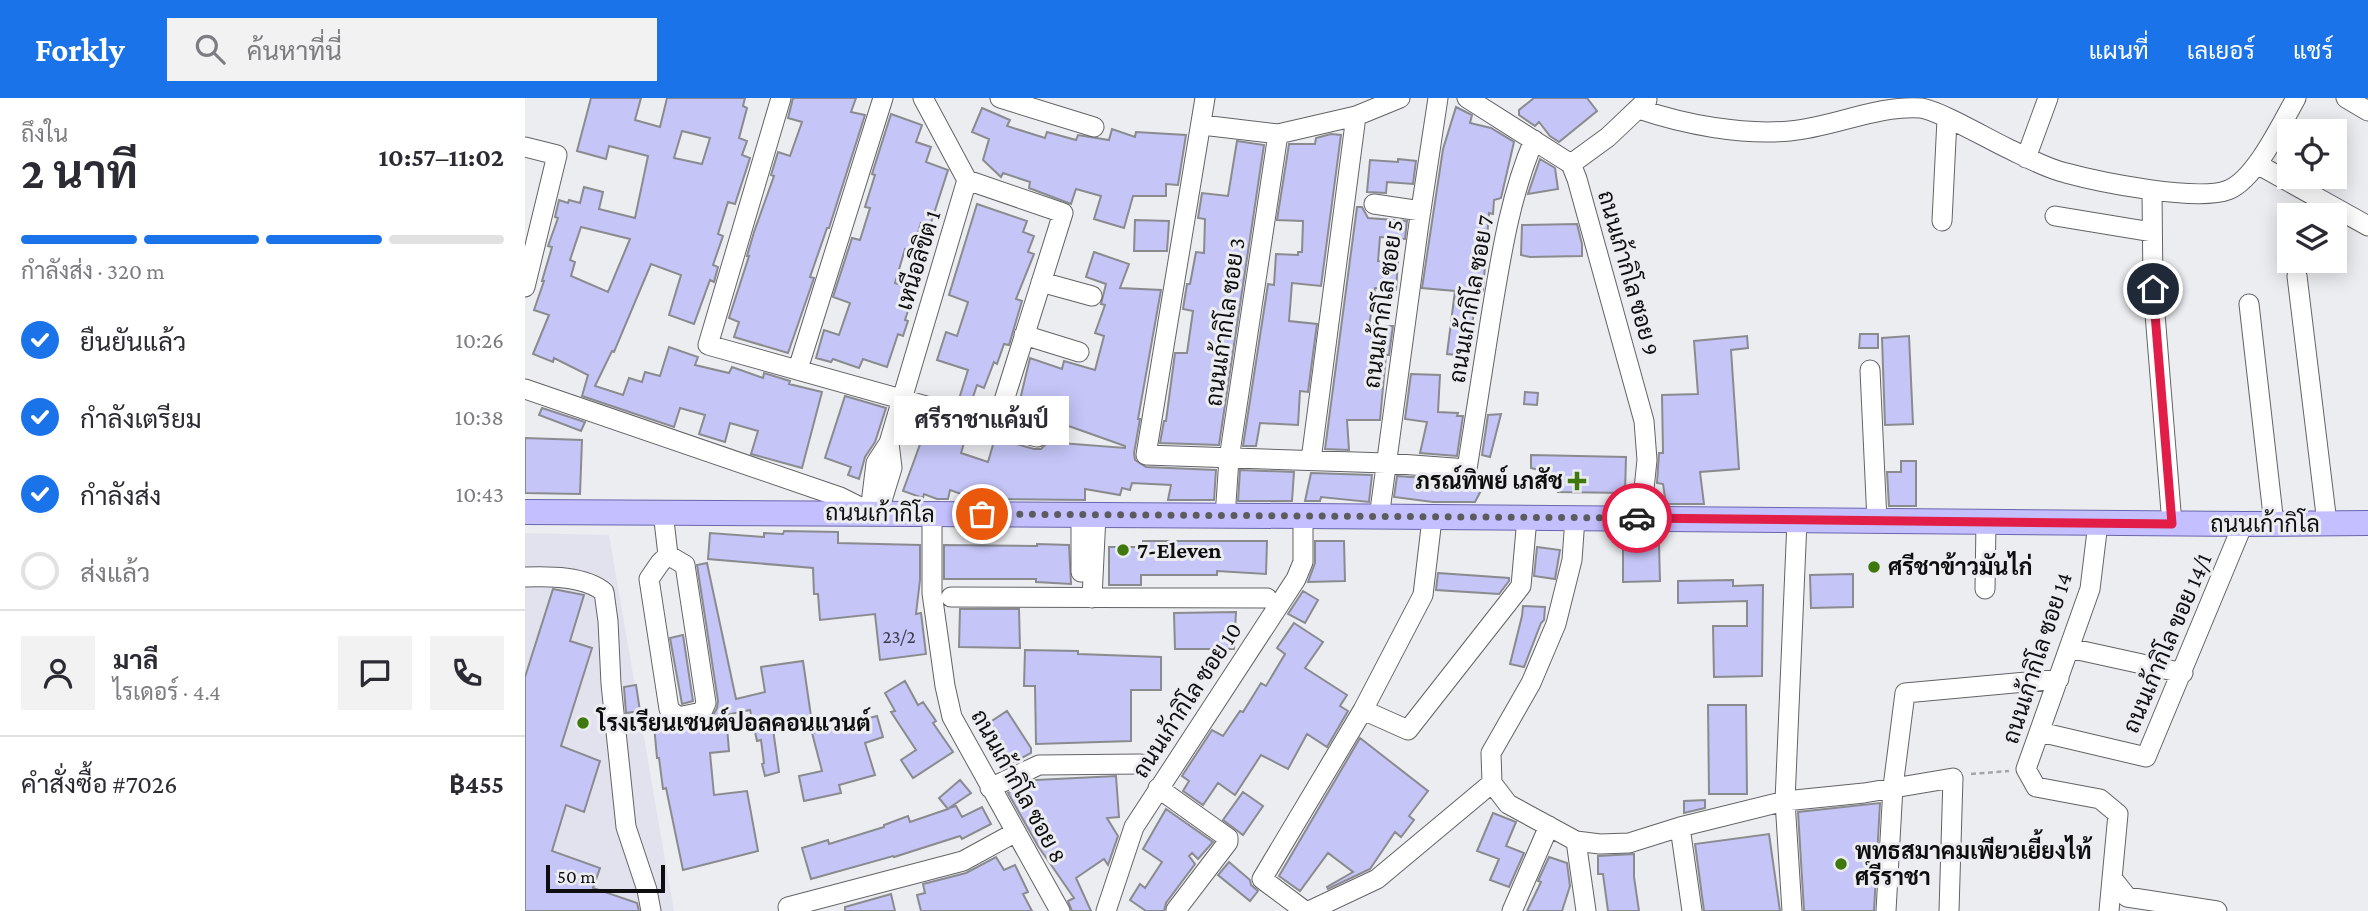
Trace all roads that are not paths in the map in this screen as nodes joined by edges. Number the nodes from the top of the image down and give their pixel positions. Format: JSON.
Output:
{"nodes":[{"id":1,"x":781,"y":98,"type":"edge"},
{"id":2,"x":883,"y":98,"type":"edge"},
{"id":3,"x":923,"y":98,"type":"edge"},
{"id":4,"x":1000,"y":98,"type":"edge"},
{"id":5,"x":1205,"y":98,"type":"edge"},
{"id":6,"x":1400,"y":98,"type":"edge"},
{"id":7,"x":1439,"y":98,"type":"edge"},
{"id":8,"x":1467,"y":98,"type":"edge"},
{"id":9,"x":2048,"y":98,"type":"edge"},
{"id":10,"x":2296,"y":98,"type":"edge"},
{"id":11,"x":2346,"y":98,"type":"edge"},
{"id":12,"x":1644,"y":103,"type":"edge"},
{"id":13,"x":1491,"y":104,"type":"edge"},
{"id":14,"x":2368,"y":111,"type":"edge"},
{"id":15,"x":1356,"y":116,"type":"junction"},
{"id":16,"x":1947,"y":119,"type":"junction"},
{"id":17,"x":1202,"y":125,"type":"junction"},
{"id":18,"x":1094,"y":127,"type":"dead end"},
{"id":19,"x":1278,"y":134,"type":"junction"},
{"id":20,"x":1534,"y":140,"type":"junction"},
{"id":21,"x":525,"y":147,"type":"edge"},
{"id":22,"x":2026,"y":158,"type":"junction"},
{"id":23,"x":1571,"y":164,"type":"junction"},
{"id":24,"x":2257,"y":164,"type":"junction"},
{"id":25,"x":967,"y":180,"type":"junction"},
{"id":26,"x":2152,"y":190,"type":"junction"},
{"id":27,"x":1374,"y":204,"type":"dead end"},
{"id":28,"x":1420,"y":211,"type":"junction"},
{"id":29,"x":2055,"y":216,"type":"dead end"},
{"id":30,"x":1942,"y":221,"type":"dead end"},
{"id":31,"x":2368,"y":226,"type":"edge"},
{"id":32,"x":2153,"y":232,"type":"junction"},
{"id":33,"x":2297,"y":276,"type":"dead end"},
{"id":34,"x":1041,"y":282,"type":"junction"},
{"id":35,"x":525,"y":287,"type":"edge"},
{"id":36,"x":1092,"y":296,"type":"dead end"},
{"id":37,"x":2249,"y":304,"type":"dead end"},
{"id":38,"x":1024,"y":335,"type":"junction"},
{"id":39,"x":1079,"y":352,"type":"dead end"},
{"id":40,"x":798,"y":369,"type":"junction"},
{"id":41,"x":1870,"y":370,"type":"dead end"},
{"id":42,"x":525,"y":389,"type":"edge"},
{"id":43,"x":902,"y":398,"type":"junction"},
{"id":44,"x":996,"y":426,"type":"junction"},
{"id":45,"x":1037,"y":438,"type":"dead end"},
{"id":46,"x":1230,"y":459,"type":"junction"},
{"id":47,"x":1311,"y":460,"type":"junction"},
{"id":48,"x":1386,"y":463,"type":"junction"},
{"id":49,"x":525,"y":512,"type":"edge"},
{"id":50,"x":663,"y":512,"type":"junction"},
{"id":51,"x":874,"y":512,"type":"junction"},
{"id":52,"x":932,"y":514,"type":"junction"},
{"id":53,"x":1089,"y":514,"type":"junction"},
{"id":54,"x":1225,"y":516,"type":"junction"},
{"id":55,"x":1379,"y":517,"type":"junction"},
{"id":56,"x":1527,"y":517,"type":"junction"},
{"id":57,"x":1303,"y":518,"type":"junction"},
{"id":58,"x":1641,"y":518,"type":"junction"},
{"id":59,"x":1432,"y":519,"type":"junction"},
{"id":60,"x":1575,"y":519,"type":"junction"},
{"id":61,"x":1797,"y":521,"type":"junction"},
{"id":62,"x":1877,"y":521,"type":"junction"},
{"id":63,"x":1986,"y":522,"type":"junction"},
{"id":64,"x":2098,"y":523,"type":"junction"},
{"id":65,"x":2327,"y":523,"type":"junction"},
{"id":66,"x":2368,"y":523,"type":"edge"},
{"id":67,"x":2172,"y":524,"type":"junction"},
{"id":68,"x":2243,"y":524,"type":"junction"},
{"id":69,"x":2274,"y":524,"type":"junction"},
{"id":70,"x":668,"y":555,"type":"junction"},
{"id":71,"x":525,"y":577,"type":"edge"},
{"id":72,"x":1985,"y":589,"type":"dead end"},
{"id":73,"x":951,"y":597,"type":"dead end"},
{"id":74,"x":1086,"y":598,"type":"junction"},
{"id":75,"x":1267,"y":598,"type":"dead end"},
{"id":76,"x":2069,"y":648,"type":"junction"},
{"id":77,"x":2183,"y":673,"type":"junction"},
{"id":78,"x":2059,"y":679,"type":"junction"},
{"id":79,"x":1363,"y":710,"type":"junction"},
{"id":80,"x":2039,"y":732,"type":"junction"},
{"id":81,"x":1141,"y":764,"type":"dead end"},
{"id":82,"x":1492,"y":783,"type":"junction"},
{"id":83,"x":1892,"y":787,"type":"junction"},
{"id":84,"x":990,"y":788,"type":"junction"},
{"id":85,"x":1158,"y":788,"type":"junction"},
{"id":86,"x":1785,"y":801,"type":"junction"},
{"id":87,"x":1549,"y":826,"type":"junction"},
{"id":88,"x":1680,"y":827,"type":"junction"},
{"id":89,"x":1016,"y":832,"type":"junction"},
{"id":90,"x":1576,"y":841,"type":"junction"},
{"id":91,"x":2112,"y":878,"type":"junction"},
{"id":92,"x":1176,"y":910,"type":"edge"},
{"id":93,"x":651,"y":911,"type":"edge"},
{"id":94,"x":789,"y":911,"type":"edge"},
{"id":95,"x":1060,"y":911,"type":"edge"},
{"id":96,"x":1106,"y":911,"type":"edge"},
{"id":97,"x":1307,"y":911,"type":"edge"},
{"id":98,"x":1512,"y":911,"type":"edge"},
{"id":99,"x":1585,"y":911,"type":"edge"},
{"id":100,"x":1692,"y":911,"type":"edge"},
{"id":101,"x":1792,"y":911,"type":"edge"},
{"id":102,"x":1886,"y":911,"type":"edge"},
{"id":103,"x":1949,"y":911,"type":"edge"},
{"id":104,"x":2109,"y":911,"type":"edge"},
{"id":105,"x":2217,"y":911,"type":"edge"}],
"edges":[{"from":1,"to":40,"type":"street"},
{"from":2,"to":40,"type":"street"},
{"from":3,"to":25,"type":"street"},
{"from":4,"to":18,"type":"street"},
{"from":5,"to":17,"type":"street"},
{"from":6,"to":15,"type":"street"},
{"from":7,"to":28,"type":"street","name":"ถนนเก้ากิโล ซอย 5"},
{"from":8,"to":13,"type":"street"},
{"from":9,"to":22,"type":"street"},
{"from":10,"to":24,"type":"street"},
{"from":11,"to":14,"type":"street"},
{"from":12,"to":16,"type":"street"},
{"from":12,"to":23,"type":"street"},
{"from":13,"to":20,"type":"street"},
{"from":15,"to":19,"type":"street"},
{"from":15,"to":47,"type":"street"},
{"from":16,"to":22,"type":"street"},
{"from":16,"to":30,"type":"street"},
{"from":17,"to":19,"type":"street"},
{"from":17,"to":46,"type":"street"},
{"from":19,"to":46,"type":"street","name":"ถนนเก้ากิโล ซอย 3"},
{"from":20,"to":23,"type":"street"},
{"from":20,"to":48,"type":"street","name":"ถนนเก้ากิโล ซอย 7"},
{"from":21,"to":35,"type":"street"},
{"from":22,"to":26,"type":"street"},
{"from":23,"to":58,"type":"street","name":"ถนนเก้ากิโล ซอย 9"},
{"from":24,"to":26,"type":"street"},
{"from":24,"to":31,"type":"street"},
{"from":25,"to":34,"type":"street"},
{"from":25,"to":43,"type":"street","name":"เหนือลิขิต 1"},
{"from":26,"to":32,"type":"street"},
{"from":27,"to":28,"type":"street"},
{"from":28,"to":48,"type":"street","name":"ถนนเก้ากิโล ซอย 5"},
{"from":29,"to":32,"type":"street"},
{"from":32,"to":67,"type":"street"},
{"from":33,"to":65,"type":"street"},
{"from":34,"to":36,"type":"street"},
{"from":34,"to":38,"type":"street"},
{"from":37,"to":69,"type":"street"},
{"from":38,"to":39,"type":"street"},
{"from":38,"to":44,"type":"street"},
{"from":40,"to":43,"type":"street"},
{"from":41,"to":62,"type":"street"},
{"from":42,"to":51,"type":"street"},
{"from":43,"to":44,"type":"street"},
{"from":43,"to":51,"type":"street","name":"เหนือลิขิต 1"},
{"from":44,"to":45,"type":"street"},
{"from":46,"to":47,"type":"street"},
{"from":46,"to":54,"type":"street","name":"ถนนเก้ากิโล ซอย 3"},
{"from":47,"to":48,"type":"street"},
{"from":48,"to":55,"type":"street","name":"ถนนเก้ากิโล ซอย 5"},
{"from":49,"to":50,"type":"main road","name":"ถนนเก้ากิโล"},
{"from":50,"to":51,"type":"main road","name":"ถนนเก้ากิโล"},
{"from":50,"to":70,"type":"street"},
{"from":51,"to":52,"type":"main road","name":"ถนนเก้ากิโล"},
{"from":52,"to":53,"type":"main road","name":"ถนนเก้ากิโล"},
{"from":52,"to":84,"type":"street","name":"ถนนเก้ากิโล ซอย 8"},
{"from":53,"to":54,"type":"main road","name":"ถนนเก้ากิโล"},
{"from":53,"to":74,"type":"street"},
{"from":54,"to":57,"type":"main road","name":"ถนนเก้ากิโล"},
{"from":55,"to":57,"type":"main road","name":"ถนนเก้ากิโล"},
{"from":55,"to":59,"type":"main road","name":"ถนนเก้ากิโล"},
{"from":56,"to":59,"type":"main road","name":"ถนนเก้ากิโล"},
{"from":56,"to":60,"type":"main road","name":"ถนนเก้ากิโล"},
{"from":56,"to":79,"type":"street"},
{"from":57,"to":85,"type":"street","name":"ถนนเก้ากิโล ซอย 10"},
{"from":58,"to":60,"type":"main road","name":"ถนนเก้ากิโล"},
{"from":58,"to":61,"type":"main road","name":"ถนนเก้ากิโล"},
{"from":59,"to":79,"type":"street"},
{"from":60,"to":82,"type":"street"},
{"from":61,"to":62,"type":"main road","name":"ถนนเก้ากิโล"},
{"from":61,"to":86,"type":"street"},
{"from":62,"to":63,"type":"main road","name":"ถนนเก้ากิโล"},
{"from":63,"to":64,"type":"main road","name":"ถนนเก้ากิโล"},
{"from":63,"to":72,"type":"street"},
{"from":64,"to":67,"type":"main road","name":"ถนนเก้ากิโล"},
{"from":64,"to":76,"type":"street","name":"ถนนเก้ากิโล ซอย 14"},
{"from":65,"to":66,"type":"main road","name":"ถนนเก้ากิโล"},
{"from":65,"to":69,"type":"main road","name":"ถนนเก้ากิโล"},
{"from":67,"to":68,"type":"main road","name":"ถนนเก้ากิโล"},
{"from":68,"to":69,"type":"main road","name":"ถนนเก้ากิโล"},
{"from":68,"to":77,"type":"street","name":"ถนนเก้ากิโล ขอย 14/1"},
{"from":70,"to":70,"type":"street"},
{"from":71,"to":93,"type":"street"},
{"from":73,"to":74,"type":"street"},
{"from":74,"to":75,"type":"street"},
{"from":76,"to":77,"type":"street"},
{"from":76,"to":78,"type":"street","name":"ถนนเก้ากิโล ซอย 14"},
{"from":77,"to":80,"type":"street","name":"ถนนเก้ากิโล ขอย 14/1"},
{"from":78,"to":80,"type":"street","name":"ถนนเก้ากิโล ซอย 14"},
{"from":78,"to":83,"type":"street"},
{"from":79,"to":97,"type":"street"},
{"from":80,"to":91,"type":"street","name":"ถนนเก้ากิโล ซอย 14"},
{"from":81,"to":84,"type":"street"},
{"from":82,"to":87,"type":"street"},
{"from":82,"to":97,"type":"street"},
{"from":83,"to":86,"type":"street"},
{"from":83,"to":102,"type":"street"},
{"from":83,"to":103,"type":"street"},
{"from":84,"to":89,"type":"street","name":"ถนนเก้ากิโล ซอย 8"},
{"from":85,"to":92,"type":"street"},
{"from":85,"to":96,"type":"street","name":"ถนนเก้ากิโล ซอย 10"},
{"from":86,"to":88,"type":"street"},
{"from":86,"to":101,"type":"street"},
{"from":87,"to":90,"type":"street"},
{"from":87,"to":98,"type":"street"},
{"from":88,"to":90,"type":"street"},
{"from":88,"to":100,"type":"street"},
{"from":89,"to":94,"type":"street"},
{"from":89,"to":95,"type":"street","name":"ถนนเก้ากิโล ซอย 8"},
{"from":90,"to":99,"type":"street"},
{"from":91,"to":104,"type":"street","name":"ถนนเก้ากิโล ซอย 14"},
{"from":91,"to":105,"type":"street"}]}
